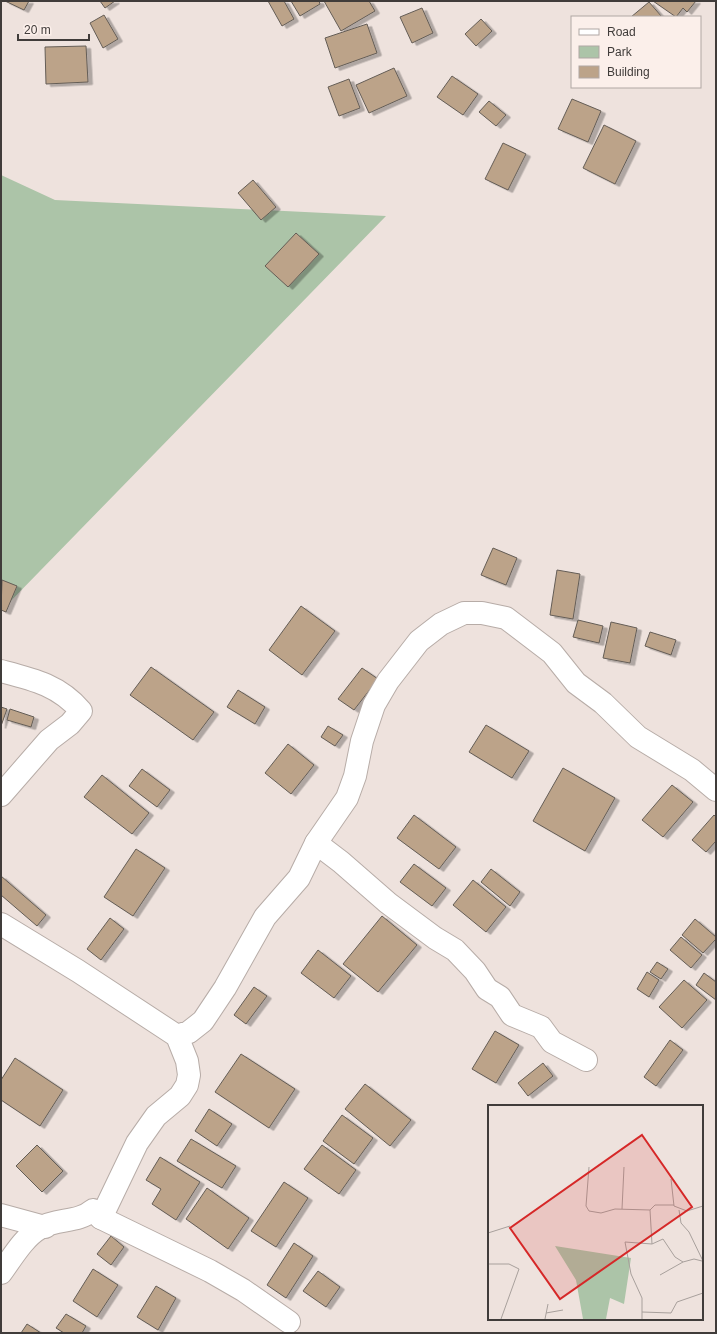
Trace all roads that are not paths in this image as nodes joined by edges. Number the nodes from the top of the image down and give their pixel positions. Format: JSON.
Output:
{"nodes":[{"id":1,"x":1,"y":670,"type":"edge"},
{"id":2,"x":716,"y":790,"type":"edge"},
{"id":3,"x":1,"y":795,"type":"edge"},
{"id":4,"x":316,"y":843,"type":"junction"},
{"id":5,"x":1,"y":924,"type":"edge"},
{"id":6,"x":177,"y":1036,"type":"junction"},
{"id":7,"x":586,"y":1060,"type":"dead end"},
{"id":8,"x":1,"y":1216,"type":"edge"},
{"id":9,"x":101,"y":1218,"type":"junction"},
{"id":10,"x":45,"y":1226,"type":"junction"},
{"id":11,"x":1,"y":1273,"type":"edge"},
{"id":12,"x":290,"y":1322,"type":"dead end"}],
"edges":[{"from":1,"to":3,"type":"street"},
{"from":2,"to":4,"type":"street"},
{"from":4,"to":6,"type":"street"},
{"from":4,"to":7,"type":"street"},
{"from":5,"to":6,"type":"street"},
{"from":6,"to":9,"type":"street"},
{"from":8,"to":10,"type":"street"},
{"from":9,"to":10,"type":"street"},
{"from":9,"to":12,"type":"street"},
{"from":10,"to":11,"type":"street"}]}
